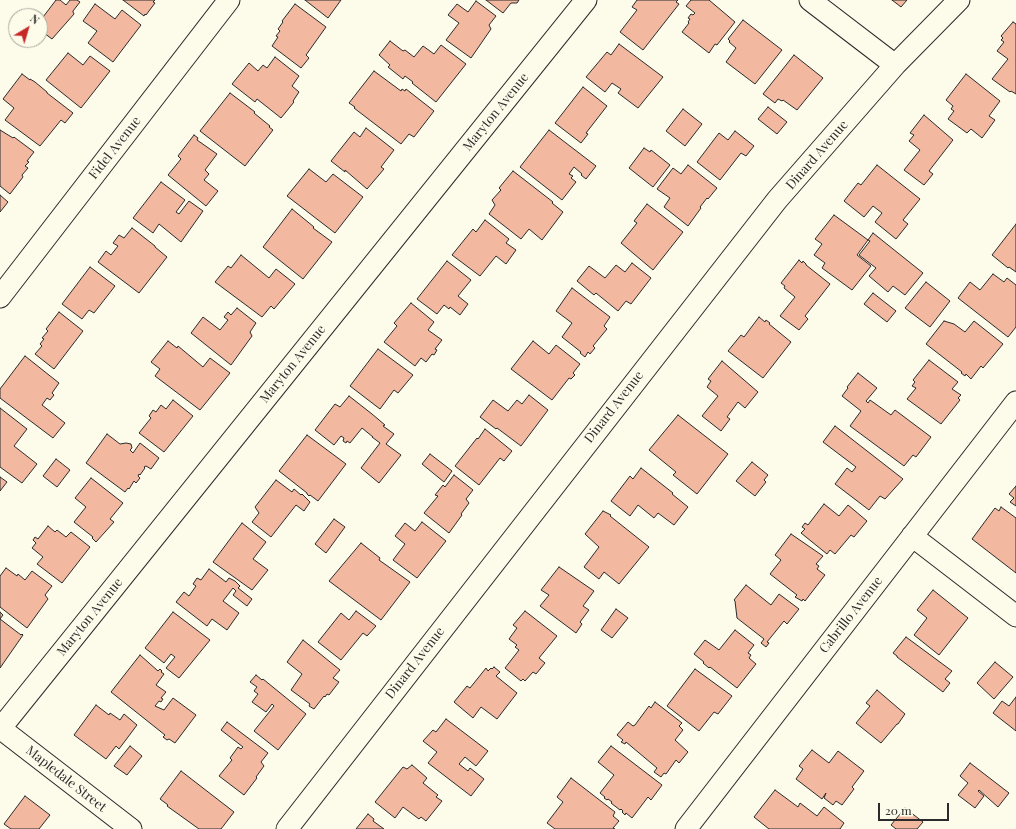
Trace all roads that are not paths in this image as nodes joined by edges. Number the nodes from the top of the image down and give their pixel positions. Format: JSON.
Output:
{"nodes":[{"id":1,"x":229,"y":0,"type":"edge"},
{"id":2,"x":586,"y":0,"type":"edge"},
{"id":3,"x":810,"y":0,"type":"edge"},
{"id":4,"x":959,"y":0,"type":"edge"},
{"id":5,"x":895,"y":65,"type":"junction"},
{"id":6,"x":0,"y":297,"type":"edge"},
{"id":7,"x":1016,"y":402,"type":"edge"},
{"id":8,"x":912,"y":536,"type":"junction"},
{"id":9,"x":1016,"y":616,"type":"edge"},
{"id":10,"x":0,"y":728,"type":"edge"},
{"id":11,"x":131,"y":829,"type":"edge"},
{"id":12,"x":287,"y":829,"type":"edge"},
{"id":13,"x":686,"y":829,"type":"edge"}],
"edges":[{"from":1,"to":6,"type":"street","name":"Fidel Avenue"},
{"from":2,"to":10,"type":"street","name":"Maryton Avenue"},
{"from":3,"to":5,"type":"street"},
{"from":4,"to":5,"type":"street","name":"Dinard Avenue"},
{"from":5,"to":12,"type":"street","name":"Dinard Avenue"},
{"from":7,"to":8,"type":"street","name":"Cabrillo Avenue"},
{"from":8,"to":9,"type":"street"},
{"from":8,"to":13,"type":"street","name":"Cabrillo Avenue"},
{"from":10,"to":11,"type":"street","name":"Mapledale Street"}]}
